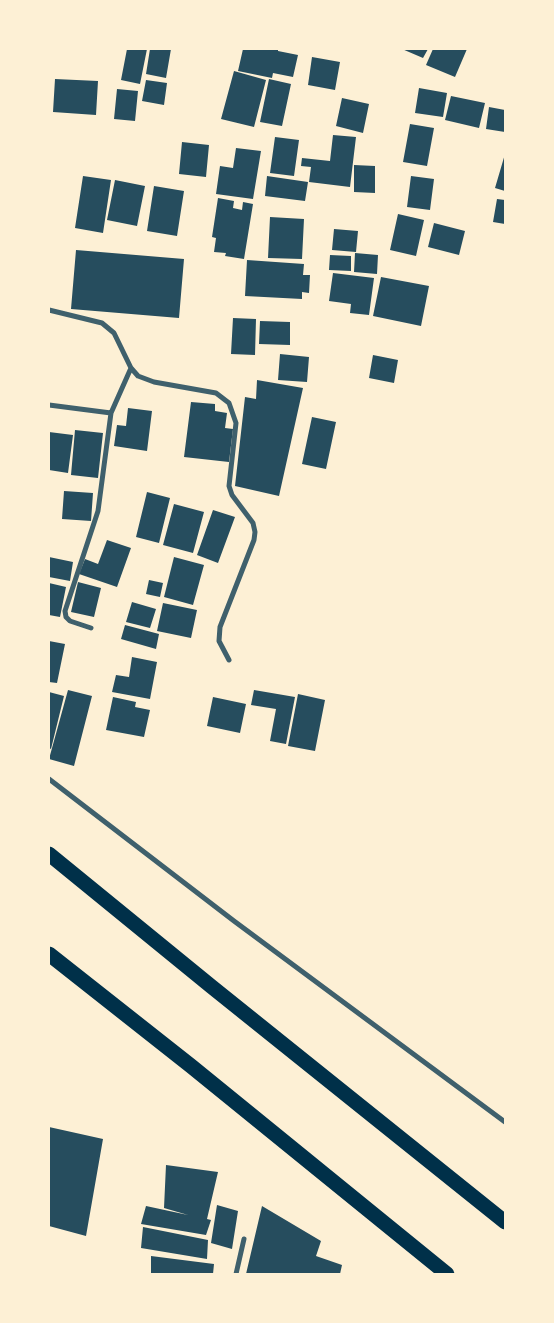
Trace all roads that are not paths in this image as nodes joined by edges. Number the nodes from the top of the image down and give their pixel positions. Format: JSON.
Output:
{"nodes":[{"id":1,"x":49,"y":310,"type":"edge"},
{"id":2,"x":131,"y":368,"type":"junction"},
{"id":3,"x":49,"y":405,"type":"edge"},
{"id":4,"x":112,"y":413,"type":"junction"},
{"id":5,"x":91,"y":628,"type":"dead end"},
{"id":6,"x":229,"y":660,"type":"dead end"},
{"id":7,"x":49,"y":779,"type":"edge"},
{"id":8,"x":49,"y":854,"type":"edge"},
{"id":9,"x":49,"y":954,"type":"edge"},
{"id":10,"x":505,"y":1122,"type":"edge"},
{"id":11,"x":505,"y":1222,"type":"edge"},
{"id":12,"x":244,"y":1239,"type":"dead end"},
{"id":13,"x":236,"y":1274,"type":"edge"},
{"id":14,"x":447,"y":1274,"type":"edge"}],
"edges":[{"from":1,"to":2,"type":"street"},
{"from":2,"to":4,"type":"street"},
{"from":2,"to":6,"type":"street"},
{"from":3,"to":4,"type":"street"},
{"from":4,"to":5,"type":"street"},
{"from":7,"to":10,"type":"street"},
{"from":8,"to":11,"type":"highway"},
{"from":9,"to":14,"type":"highway"},
{"from":12,"to":13,"type":"street"}]}
